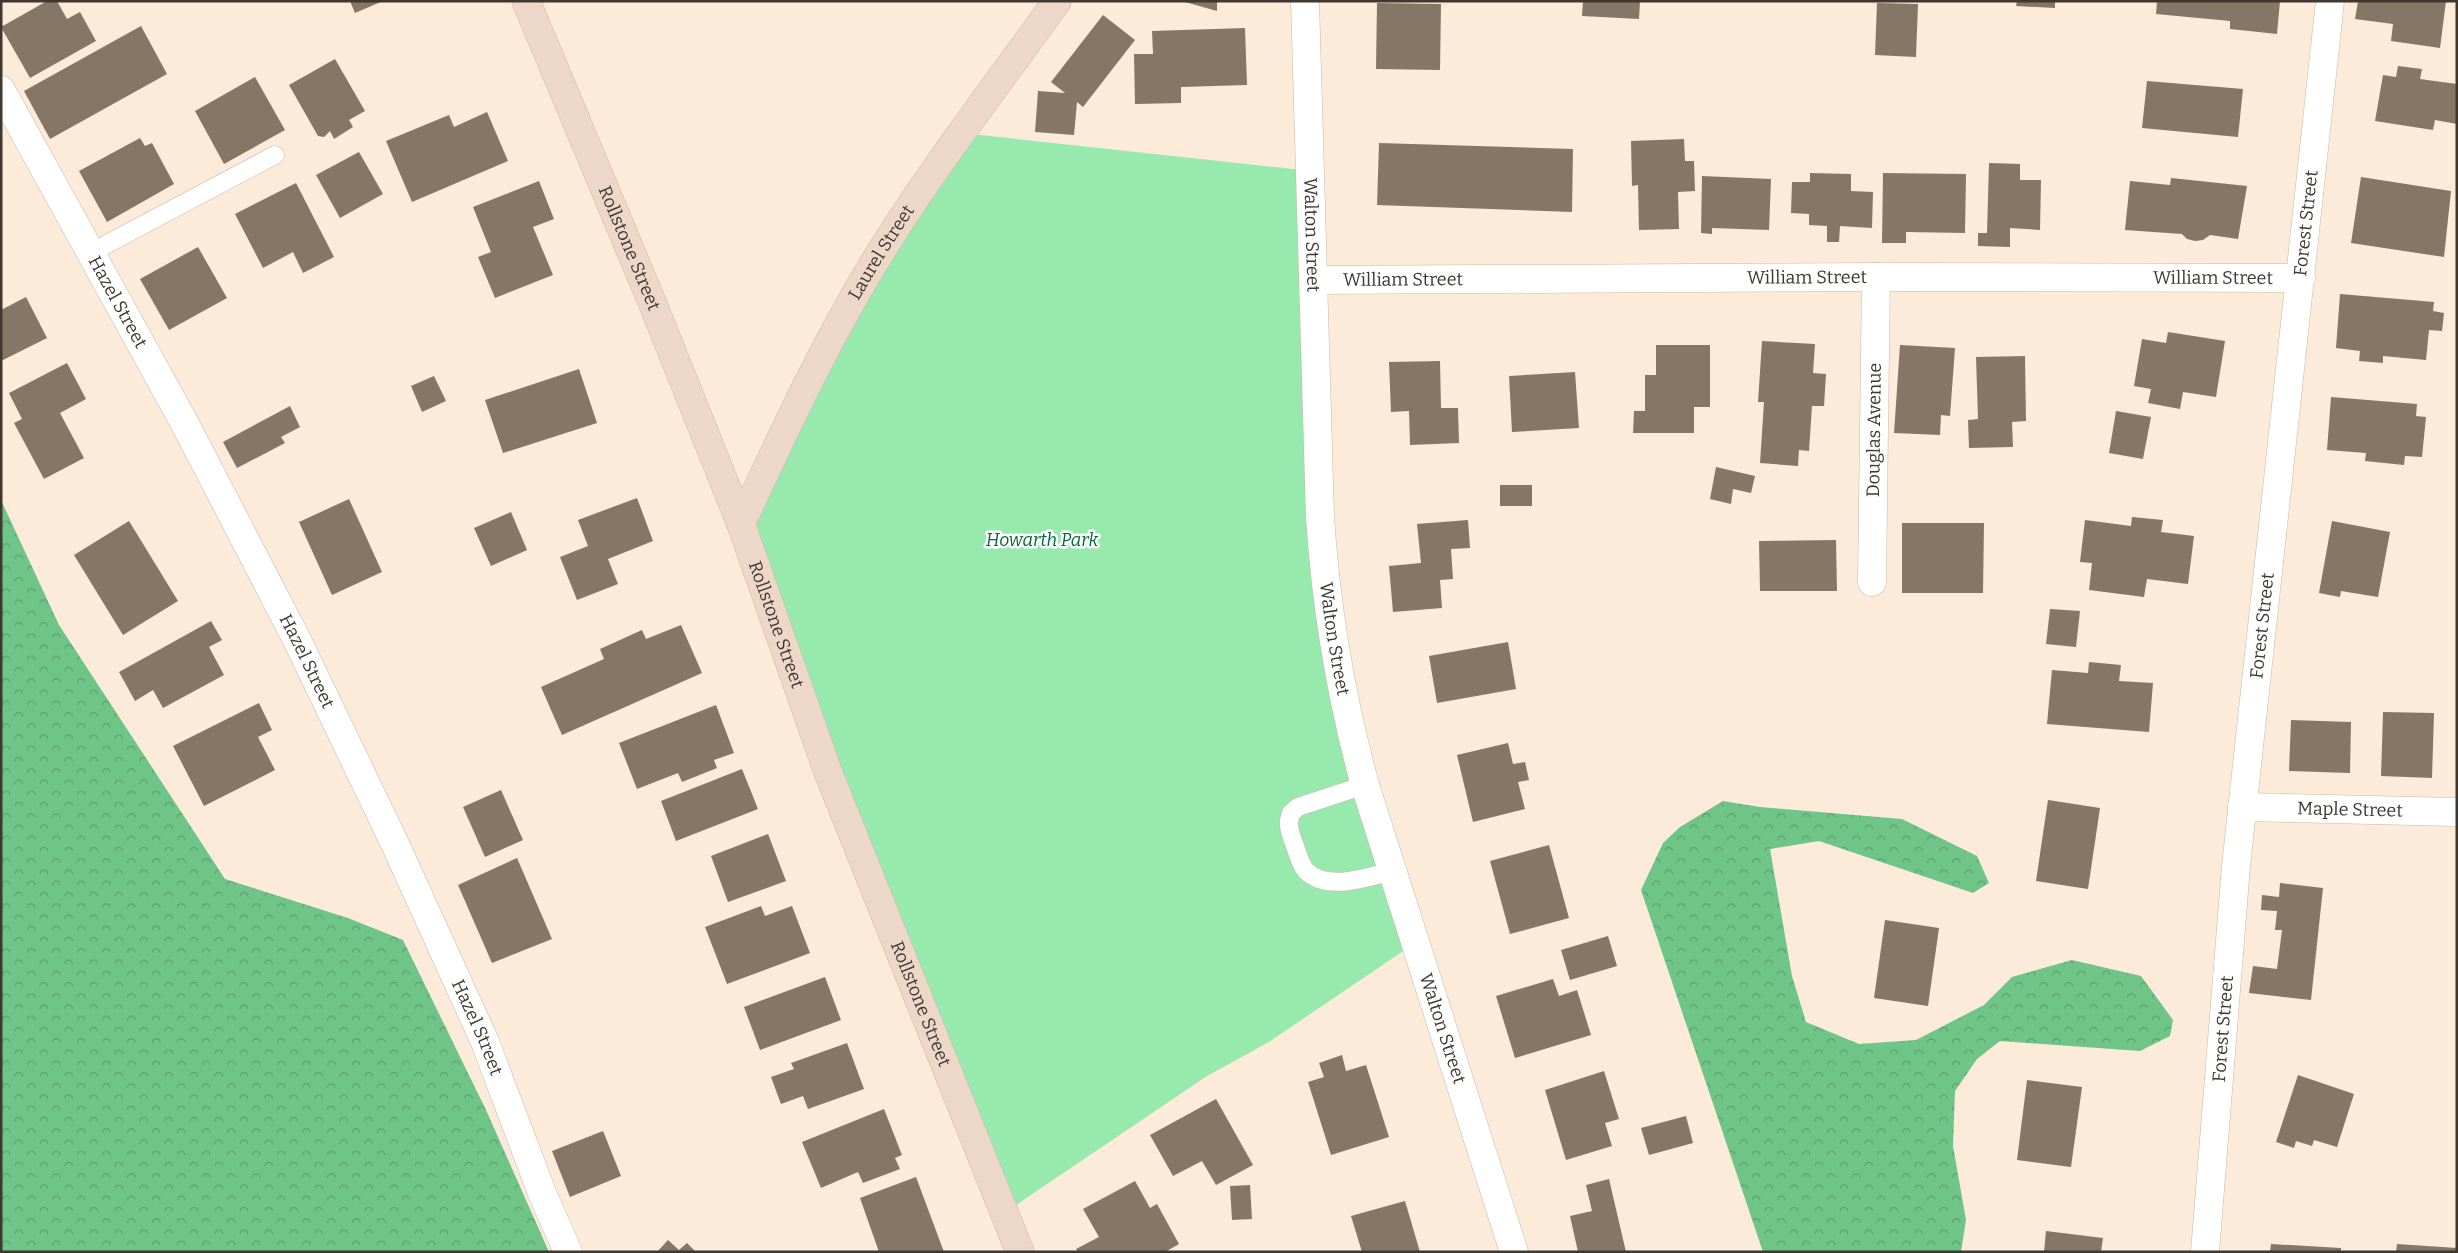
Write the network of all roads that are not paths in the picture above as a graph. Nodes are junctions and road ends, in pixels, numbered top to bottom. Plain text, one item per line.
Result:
1 (526, 1) edge
2 (1057, 1) edge
3 (1305, 1) edge
4 (2330, 1) edge
5 (1, 90) edge
6 (275, 154) dead end
7 (90, 253) junction
8 (1876, 277) junction
9 (2301, 278) junction
10 (1315, 280) junction
11 (741, 524) junction
12 (1872, 582) dead end
13 (1365, 785) junction
14 (2242, 807) junction
15 (2457, 812) edge
16 (1392, 871) junction
17 (568, 1252) edge
18 (1020, 1252) edge
19 (1514, 1252) edge
20 (2205, 1252) edge

1 - 11 main road, Rollstone Street
2 - 11 main road, Laurel Street
3 - 10 street, Walton Street
4 - 9 street, Forest Street
5 - 7 street, Hazel Street
6 - 7 lane
7 - 17 street, Hazel Street
8 - 9 street, William Street
8 - 10 street, William Street
8 - 12 street, Douglas Avenue
9 - 14 street, Forest Street
10 - 13 street, Walton Street
11 - 18 main road, Rollstone Street
13 - 16 street, Walton Street
13 - 16 lane
14 - 15 street, Maple Street
14 - 20 street, Forest Street
16 - 19 street, Walton Street

